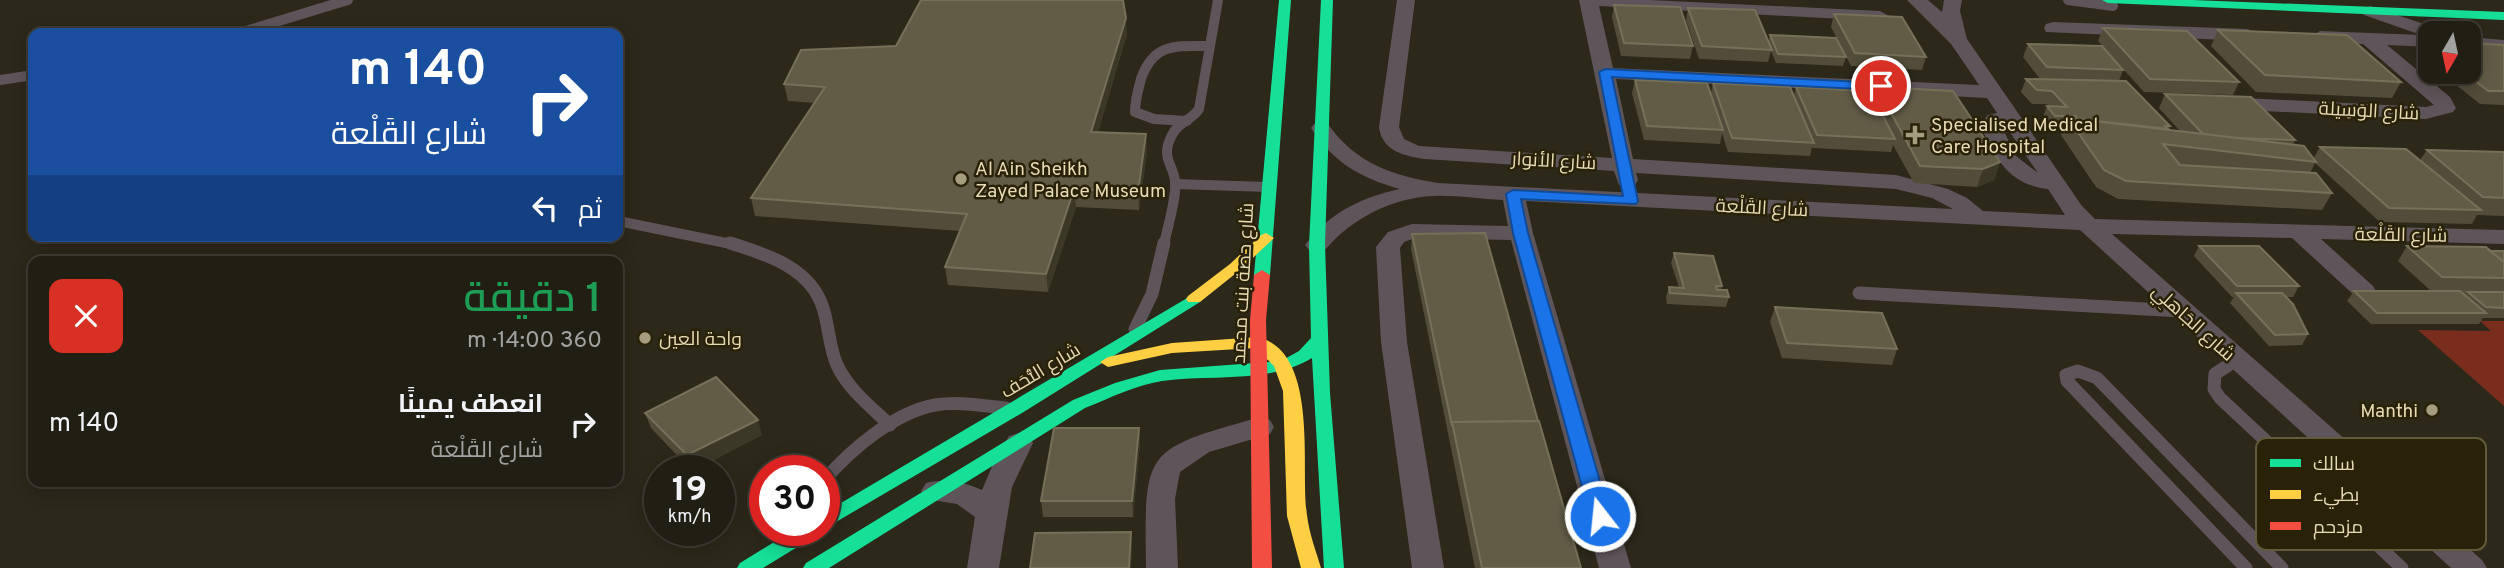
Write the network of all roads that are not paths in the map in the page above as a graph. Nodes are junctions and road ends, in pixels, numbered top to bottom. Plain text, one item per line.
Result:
1 (348, 0) edge
2 (1218, 0) edge
3 (1284, 0) edge
4 (1327, 0) edge
5 (1406, 0) edge
6 (1588, 0) edge
7 (1916, 0) edge
8 (1953, 0) edge
9 (2068, 0) edge
10 (2108, 0) edge
11 (2196, 4) junction
12 (2365, 10) junction
13 (2441, 13) junction
14 (1881, 16) edge
15 (2504, 16) edge
16 (2431, 21) edge
17 (2053, 27) dead end
18 (256, 28) edge
19 (2418, 30) edge
20 (2272, 35) edge
21 (2300, 36) edge
22 (2418, 36) edge
23 (1342, 38) dead end
24 (2368, 39) junction
25 (1958, 40) junction
26 (2482, 44) edge
27 (1210, 46) junction
28 (2504, 46) edge
29 (1324, 61) junction
30 (1605, 72) junction
31 (28, 76) edge
32 (0, 80) edge
33 (1992, 92) junction
34 (2212, 102) edge
35 (1188, 121) junction
36 (1321, 128) junction
37 (1623, 164) junction
38 (1175, 184) junction
39 (1268, 187) junction
40 (1438, 190) junction
41 (1513, 194) junction
42 (1631, 201) junction
43 (1977, 218) junction
44 (623, 222) edge
45 (2088, 225) junction
46 (2298, 231) junction
47 (1521, 233) junction
48 (1266, 237) junction
49 (2504, 237) edge
50 (1317, 245) junction
51 (2364, 291) edge
52 (1859, 293) dead end
53 (2183, 311) junction
54 (1132, 336) junction
55 (1319, 340) junction
56 (1258, 342) junction
57 (2236, 360) junction
58 (1284, 366) junction
59 (1259, 369) junction
60 (1081, 370) junction
61 (1021, 422) junction
62 (890, 425) junction
63 (1260, 427) junction
64 (2263, 438) edge
65 (2324, 438) edge
66 (840, 467) edge
67 (2185, 468) junction
68 (2154, 472) junction
69 (936, 491) junction
70 (840, 514) edge
71 (990, 515) junction
72 (2256, 541) edge
73 (782, 546) edge
74 (2265, 550) edge
75 (2383, 550) edge
76 (2451, 550) edge
77 (747, 568) edge
78 (813, 568) edge
79 (983, 568) edge
80 (1162, 568) edge
81 (1262, 568) edge
82 (1311, 568) edge
83 (1334, 568) edge
84 (1428, 568) edge
85 (1615, 568) edge
86 (2246, 568) edge
87 (2282, 568) edge
88 (2402, 568) edge
89 (2471, 568) edge

1 - 18 lane
2 - 27 lane
3 - 39 main road, شارع حصة بنت محمد
4 - 29 main road
5 - 37 street, شارع الأنوار
6 - 14 street
6 - 30 street
7 - 25 street, شارع الجَاهلِي
8 - 25 street, شارع الجَاهلِي
9 - 11 lane
10 - 11 main road
11 - 12 main road
12 - 13 main road
12 - 19 street
13 - 15 main road
13 - 16 street
17 - 20 street
21 - 24 street
22 - 24 street
23 - 29 main road
24 - 34 street, شارع الوَسِيلة
25 - 33 street, شارع الجَاهلِي
26 - 28 street
27 - 35 lane
27 - 35 lane
29 - 36 main road
30 - 33 street
30 - 37 street
31 - 32 lane
33 - 45 street, شارع الجَاهلِي
35 - 38 lane
36 - 40 street, شارع القَلْعة
36 - 50 main road
37 - 42 street
37 - 43 street, شارع الأنوار
38 - 39 lane
38 - 54 lane
39 - 48 main road, شارع حصة بنت محمد
40 - 41 street, شارع القَلْعة
40 - 50 street, شارع القَلْعة
41 - 42 street, شارع القَلْعة
41 - 47 street
42 - 43 street, شارع القَلْعة
43 - 45 street, شارع القَلْعة
44 - 62 lane
45 - 46 street, شارع القَلْعة
45 - 53 street, شارع الجَاهلِي
46 - 49 street, شارع القَلْعة
46 - 51 street, شارع القَلْعة
47 - 84 street
47 - 85 street
48 - 54 main road, شارع التُّحَف
48 - 56 main road, شارع حصة بنت محمد
50 - 55 main road
52 - 53 lane
53 - 57 street, شارع الجَاهلِي
54 - 60 main road, شارع التُّحَف
55 - 58 main road
55 - 83 main road
56 - 58 main road
56 - 59 main road, شارع حصة بنت محمد
56 - 60 main road
57 - 64 lane
57 - 65 street, شارع الجَاهلِي
58 - 59 main road, شارع التُّحَف
58 - 82 main road
59 - 61 main road, شارع التُّحَف
59 - 63 main road, شارع حصة بنت محمد
60 - 61 main road, شارع التُّحَف
61 - 62 lane
61 - 69 main road, شارع التُّحَف
61 - 70 main road, شارع التُّحَف
61 - 71 street
62 - 66 lane
63 - 80 street
63 - 81 main road, شارع حصة بنت محمد
67 - 68 lane
67 - 68 lane
67 - 72 lane
68 - 86 lane
69 - 71 street
69 - 78 main road, شارع التُّحَف
71 - 79 street
73 - 77 main road
74 - 87 lane
75 - 88 lane
76 - 89 street, شارع الجَاهلِي

